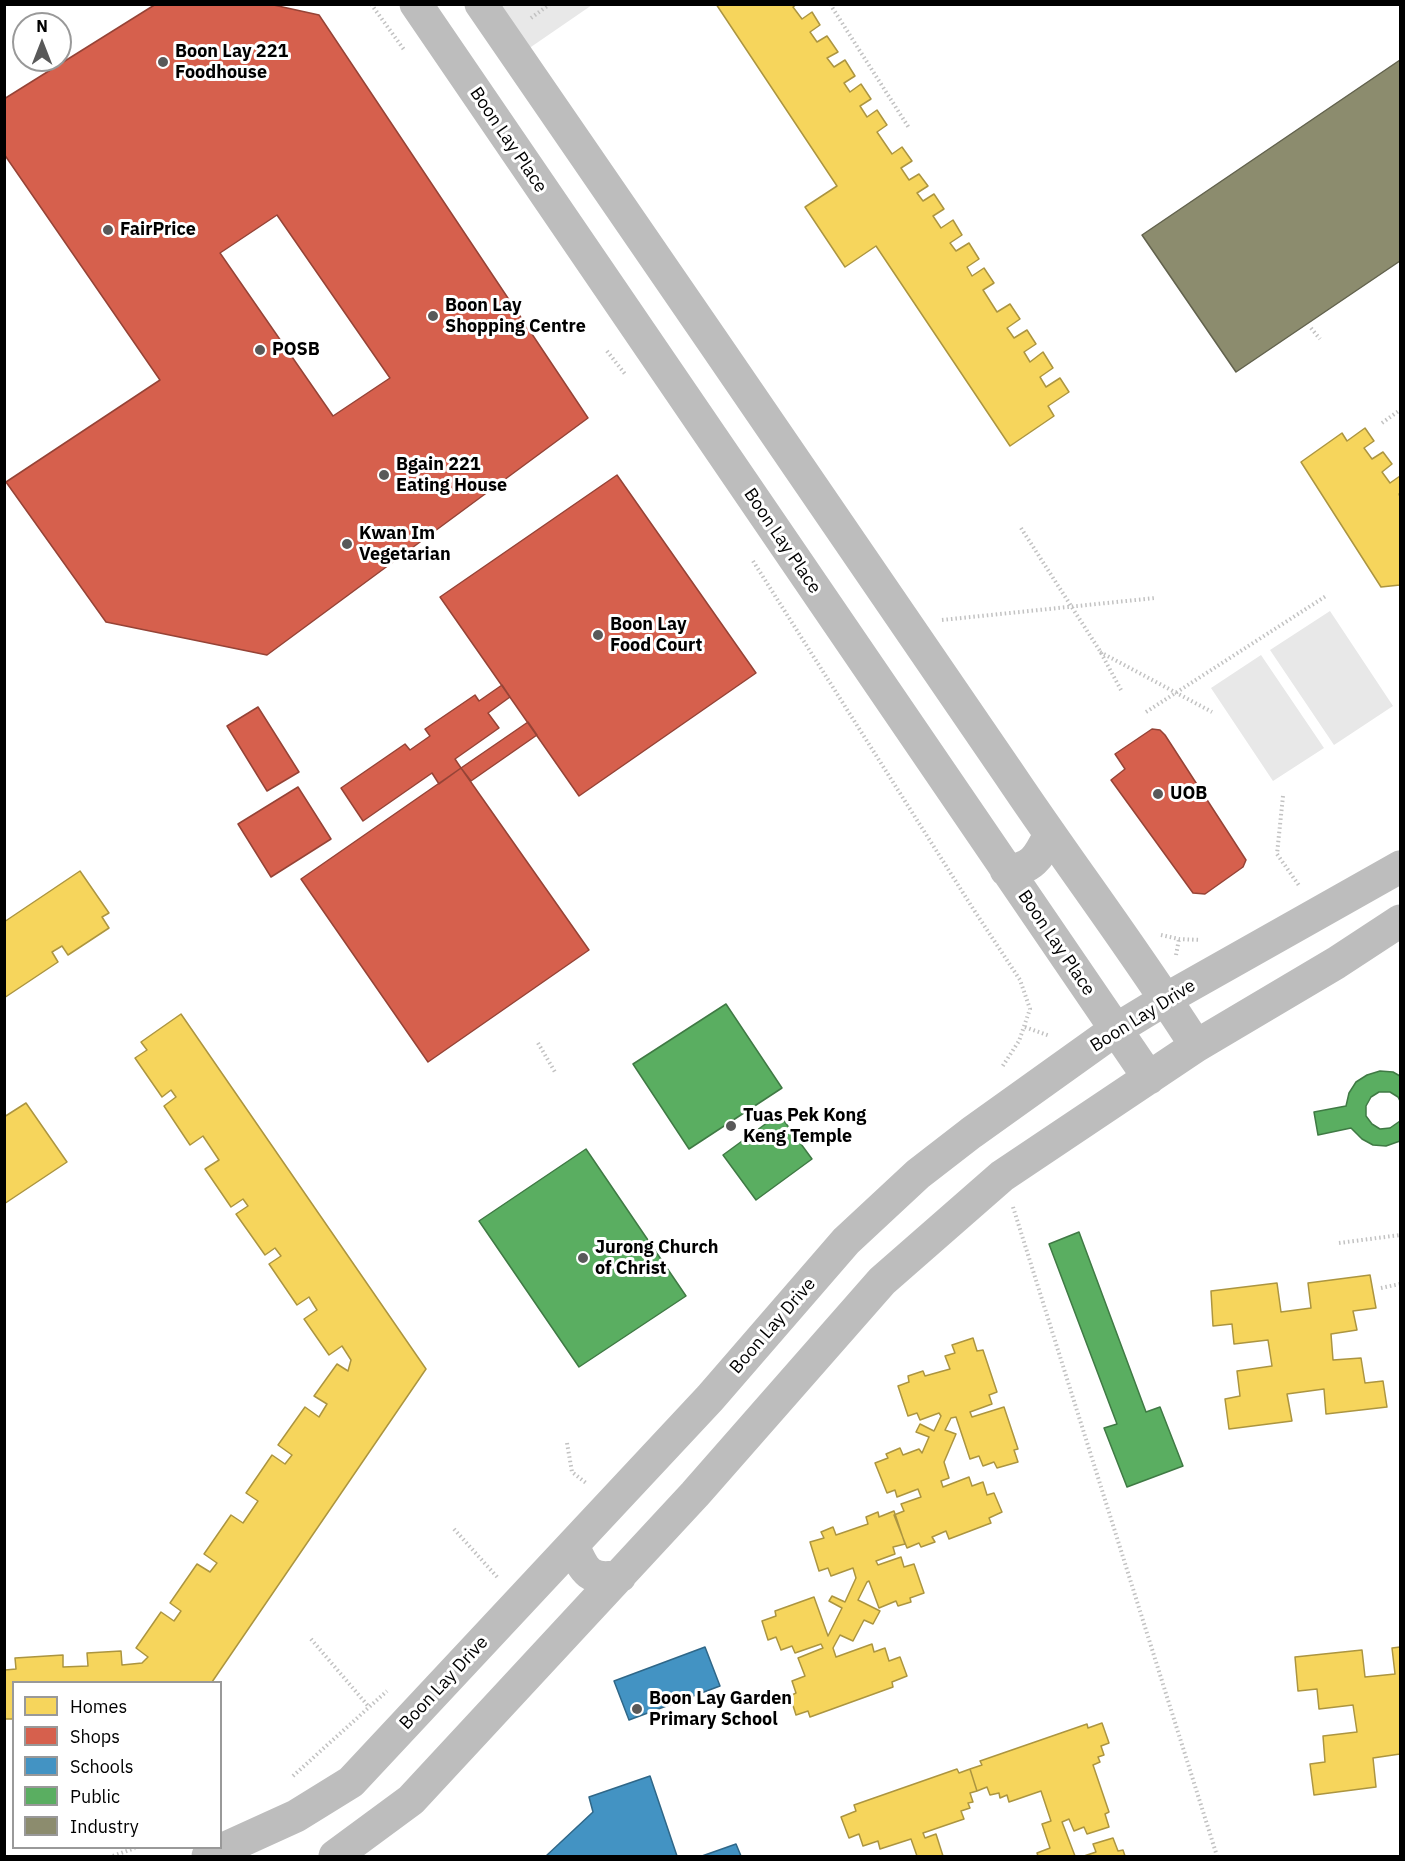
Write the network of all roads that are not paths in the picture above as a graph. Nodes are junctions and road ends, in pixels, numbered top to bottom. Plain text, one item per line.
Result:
1 (416, 4) edge
2 (481, 4) edge
3 (558, 118) junction
4 (511, 145) junction
5 (1050, 834) junction
6 (1401, 867) edge
7 (1006, 870) junction
8 (1401, 921) edge
9 (1166, 999) junction
10 (1115, 1030) junction
11 (1196, 1046) junction
12 (1149, 1078) junction
13 (710, 1398) junction
14 (755, 1426) junction
15 (573, 1545) junction
16 (620, 1576) junction
17 (208, 1857) edge
18 (335, 1857) edge

1 - 4 street, Boon Lay Place
2 - 3 street
3 - 4 street
3 - 5 street
4 - 7 street, Boon Lay Place
5 - 7 street
5 - 9 street
6 - 9 street, Boon Lay Drive
7 - 10 street, Boon Lay Place
8 - 11 street
9 - 10 street, Boon Lay Drive
9 - 11 street
10 - 12 street, Boon Lay Place
10 - 13 street, Boon Lay Drive
11 - 12 street
12 - 14 street
13 - 14 street
13 - 15 street, Boon Lay Drive
14 - 16 street
15 - 16 street
15 - 17 street, Boon Lay Drive
16 - 18 street

